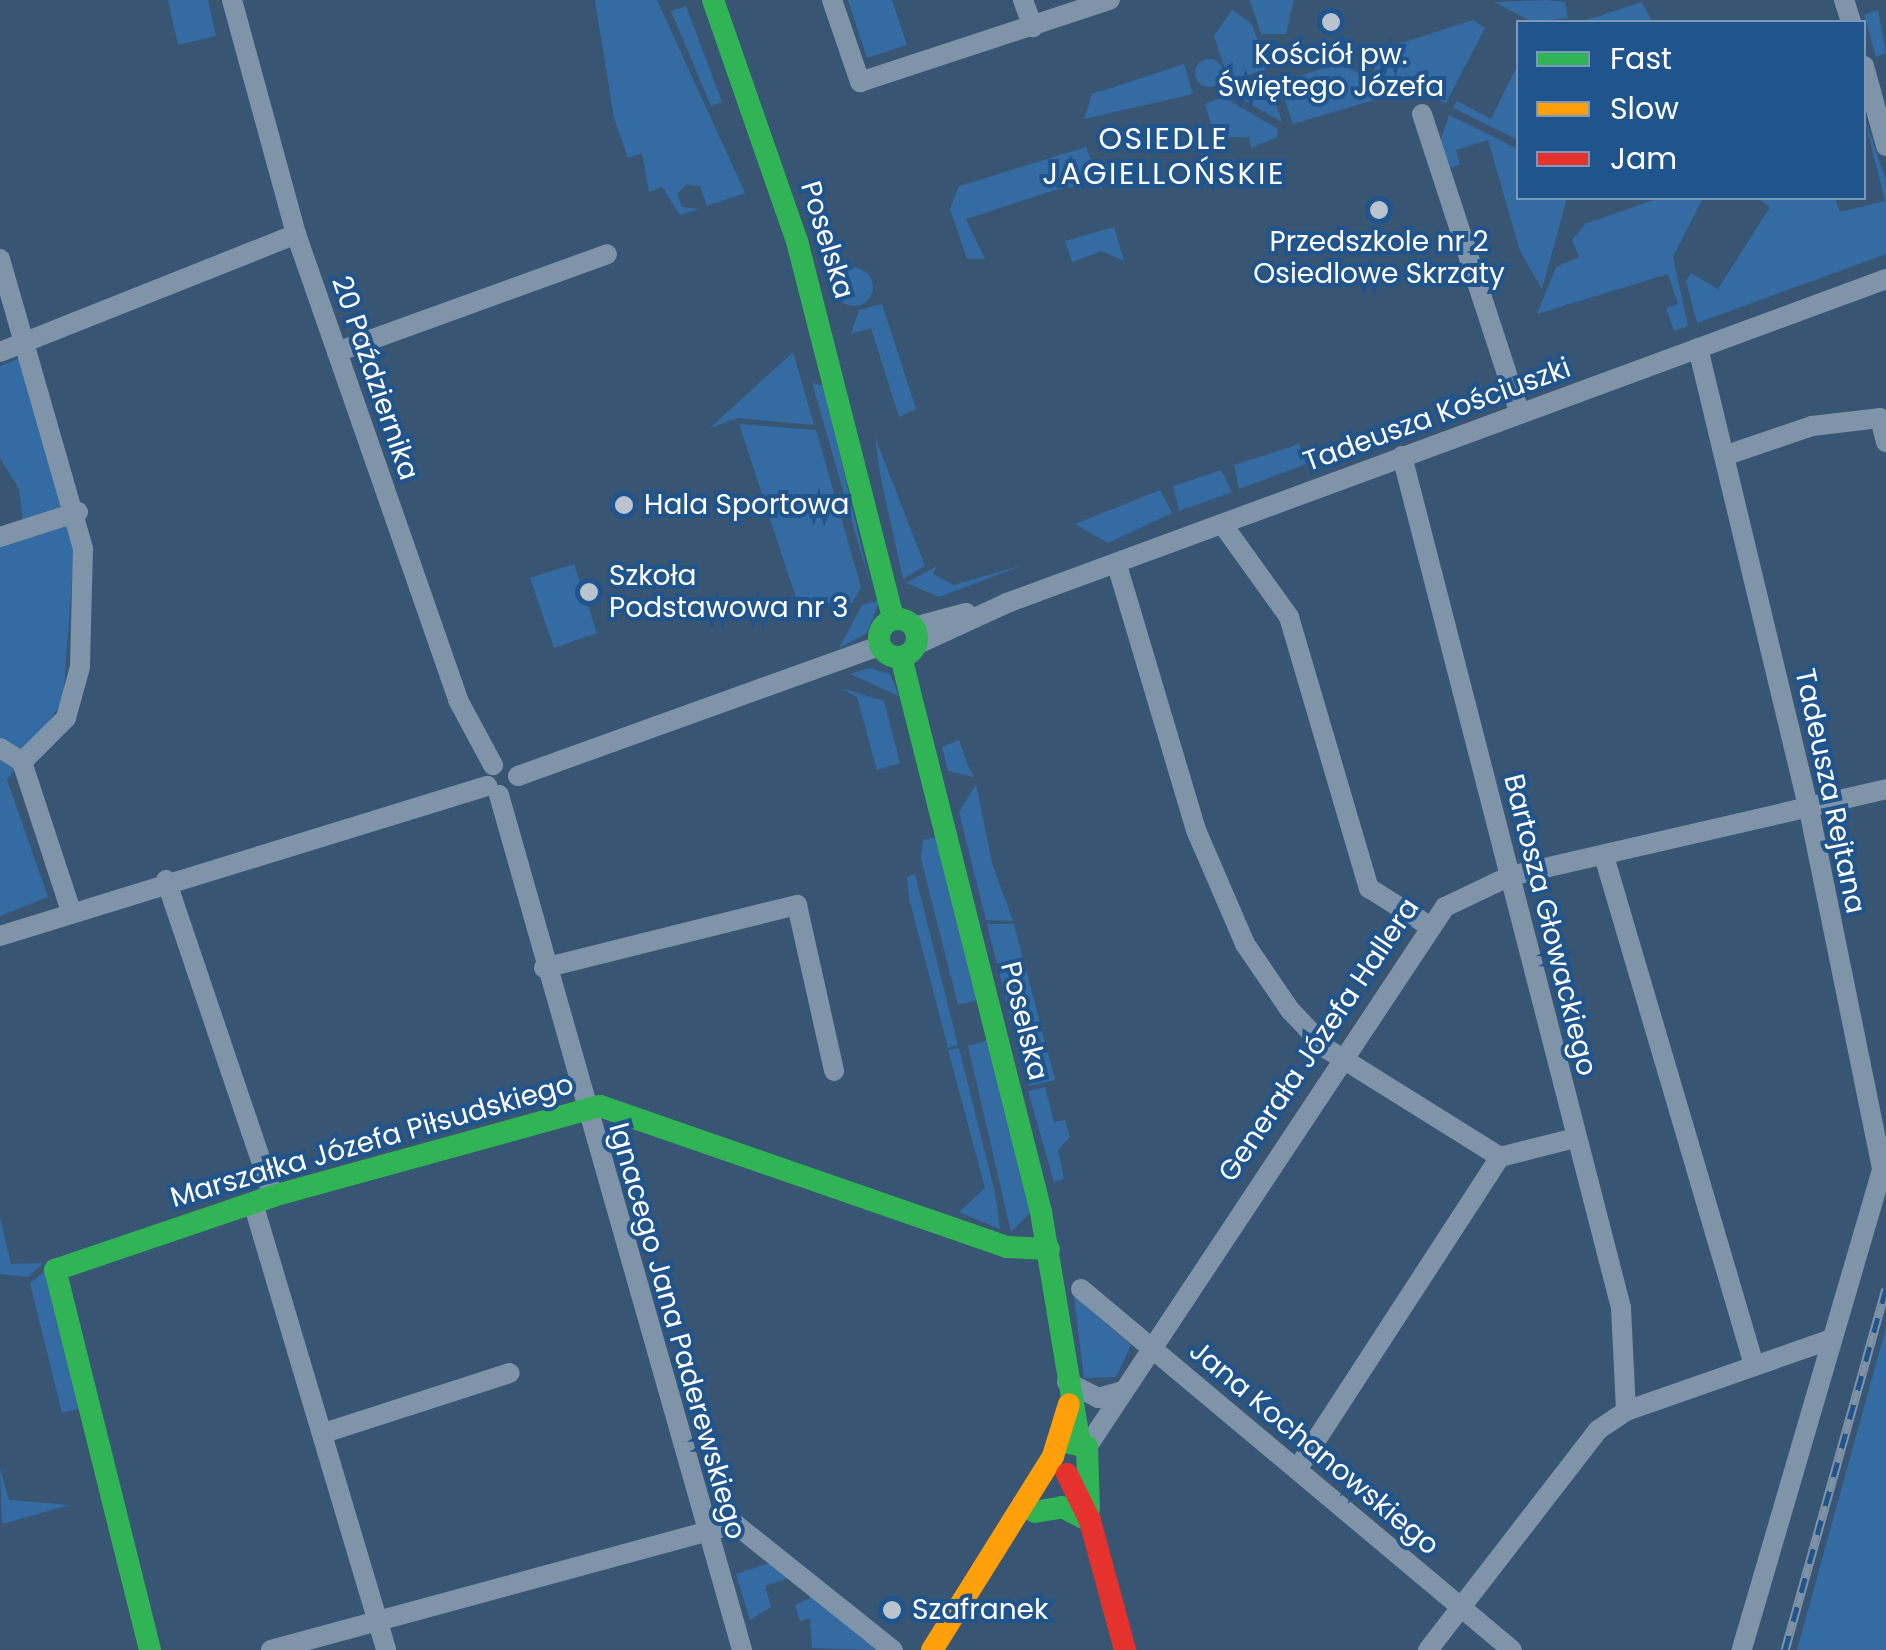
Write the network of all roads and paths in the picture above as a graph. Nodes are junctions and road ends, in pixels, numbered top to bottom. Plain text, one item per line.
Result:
1 (232, 0) edge
2 (712, 0) edge
3 (832, 0) edge
4 (1024, 0) edge
5 (1110, 0) edge
6 (1033, 27) junction
7 (1866, 73) edge
8 (1422, 114) dead end
9 (1886, 146) edge
10 (296, 234) junction
11 (607, 254) dead end
12 (0, 259) edge
13 (1886, 279) edge
14 (29, 338) junction
15 (1698, 348) junction
16 (0, 352) edge
17 (336, 352) junction
18 (1520, 414) junction
19 (1886, 442) edge
20 (1402, 456) junction
21 (1724, 456) junction
22 (78, 512) junction
23 (1224, 525) junction
24 (0, 537) edge
25 (1117, 566) junction
26 (901, 639) junction
27 (0, 748) edge
28 (22, 762) junction
29 (493, 782) junction
30 (1886, 789) edge
31 (1808, 805) junction
32 (1604, 856) junction
33 (1510, 876) junction
34 (166, 880) junction
35 (70, 908) junction
36 (1426, 924) junction
37 (0, 936) edge
38 (544, 968) junction
39 (1338, 1056) junction
40 (834, 1071) dead end
41 (583, 1109) junction
42 (1574, 1138) junction
43 (1500, 1157) junction
44 (263, 1200) junction
45 (1048, 1249) junction
46 (1080, 1290) dead end
47 (1832, 1339) junction
48 (1154, 1351) junction
49 (1754, 1366) junction
50 (510, 1372) dead end
51 (1125, 1390) junction
52 (1068, 1393) junction
53 (1626, 1411) junction
54 (324, 1433) junction
55 (1071, 1457) junction
56 (1298, 1468) junction
57 (1035, 1512) junction
58 (1090, 1521) junction
59 (706, 1533) junction
60 (1460, 1606) junction
61 (378, 1622) junction
62 (150, 1650) edge
63 (271, 1650) edge
64 (386, 1650) edge
65 (742, 1650) edge
66 (893, 1650) edge
67 (932, 1650) edge
68 (948, 1650) edge
69 (1124, 1650) edge
70 (1428, 1650) edge
71 (1512, 1650) edge
72 (1742, 1650) edge

1 - 10 street, 20 Października
2 - 26 street, Poselska
3 - 6 street
4 - 6 street
5 - 6 street
7 - 9 street
8 - 18 street
10 - 14 street
10 - 17 street, 20 Października
11 - 17 street
12 - 14 street
13 - 15 street, Tadeusza Kościuszki
14 - 16 street
14 - 22 street
15 - 18 street, Tadeusza Kościuszki
15 - 21 street, Tadeusza Rejtana
17 - 29 street, 20 Października
18 - 20 street, Tadeusza Kościuszki
19 - 21 street
20 - 23 street, Tadeusza Kościuszki
20 - 33 street, Bartosza Głowackiego
21 - 31 street, Tadeusza Rejtana
22 - 24 street
22 - 28 street
23 - 25 street, Tadeusza Kościuszki
23 - 36 street
25 - 26 street, Tadeusza Kościuszki
25 - 39 street
26 - 29 street, Tadeusza Kościuszki
26 - 45 street, Poselska
27 - 28 street
28 - 35 street
29 - 34 street
29 - 38 street, Ignacego Jana Paderewskiego
30 - 31 street, Generała Józefa Hallera
31 - 32 street, Generała Józefa Hallera
31 - 47 street, Tadeusza Rejtana
32 - 33 street, Generała Józefa Hallera
32 - 49 street
33 - 36 street, Generała Józefa Hallera
33 - 42 street, Bartosza Głowackiego
34 - 35 street
34 - 44 street
35 - 37 street
36 - 39 street, Generała Józefa Hallera
38 - 40 street
38 - 41 street, Ignacego Jana Paderewskiego
39 - 43 street
39 - 48 street, Generała Józefa Hallera
41 - 44 street, Marszałka Józefa Piłsudskiego
41 - 45 street, Marszałka Józefa Piłsudskiego
41 - 59 street, Ignacego Jana Paderewskiego
42 - 43 street
42 - 53 street, Bartosza Głowackiego
43 - 56 street
44 - 54 street
44 - 62 street, Marszałka Józefa Piłsudskiego
45 - 52 street, Poselska
46 - 48 street, Jana Kochanowskiego
47 - 49 street
47 - 72 street, Tadeusza Rejtana
48 - 51 street, Generała Józefa Hallera
48 - 56 street, Jana Kochanowskiego
49 - 53 street
50 - 54 street
51 - 52 street
51 - 55 street, Generała Józefa Hallera
52 - 55 street, Poselska
53 - 60 street
54 - 61 street
55 - 57 street, Generała Józefa Hallera
55 - 58 street
55 - 67 street, Generała Józefa Hallera
56 - 60 street, Jana Kochanowskiego
57 - 58 street
57 - 68 street, Generała Józefa Hallera
58 - 69 street
59 - 61 street
59 - 65 street, Ignacego Jana Paderewskiego
59 - 66 street
60 - 70 street
60 - 71 street, Jana Kochanowskiego
61 - 63 street
61 - 64 street

